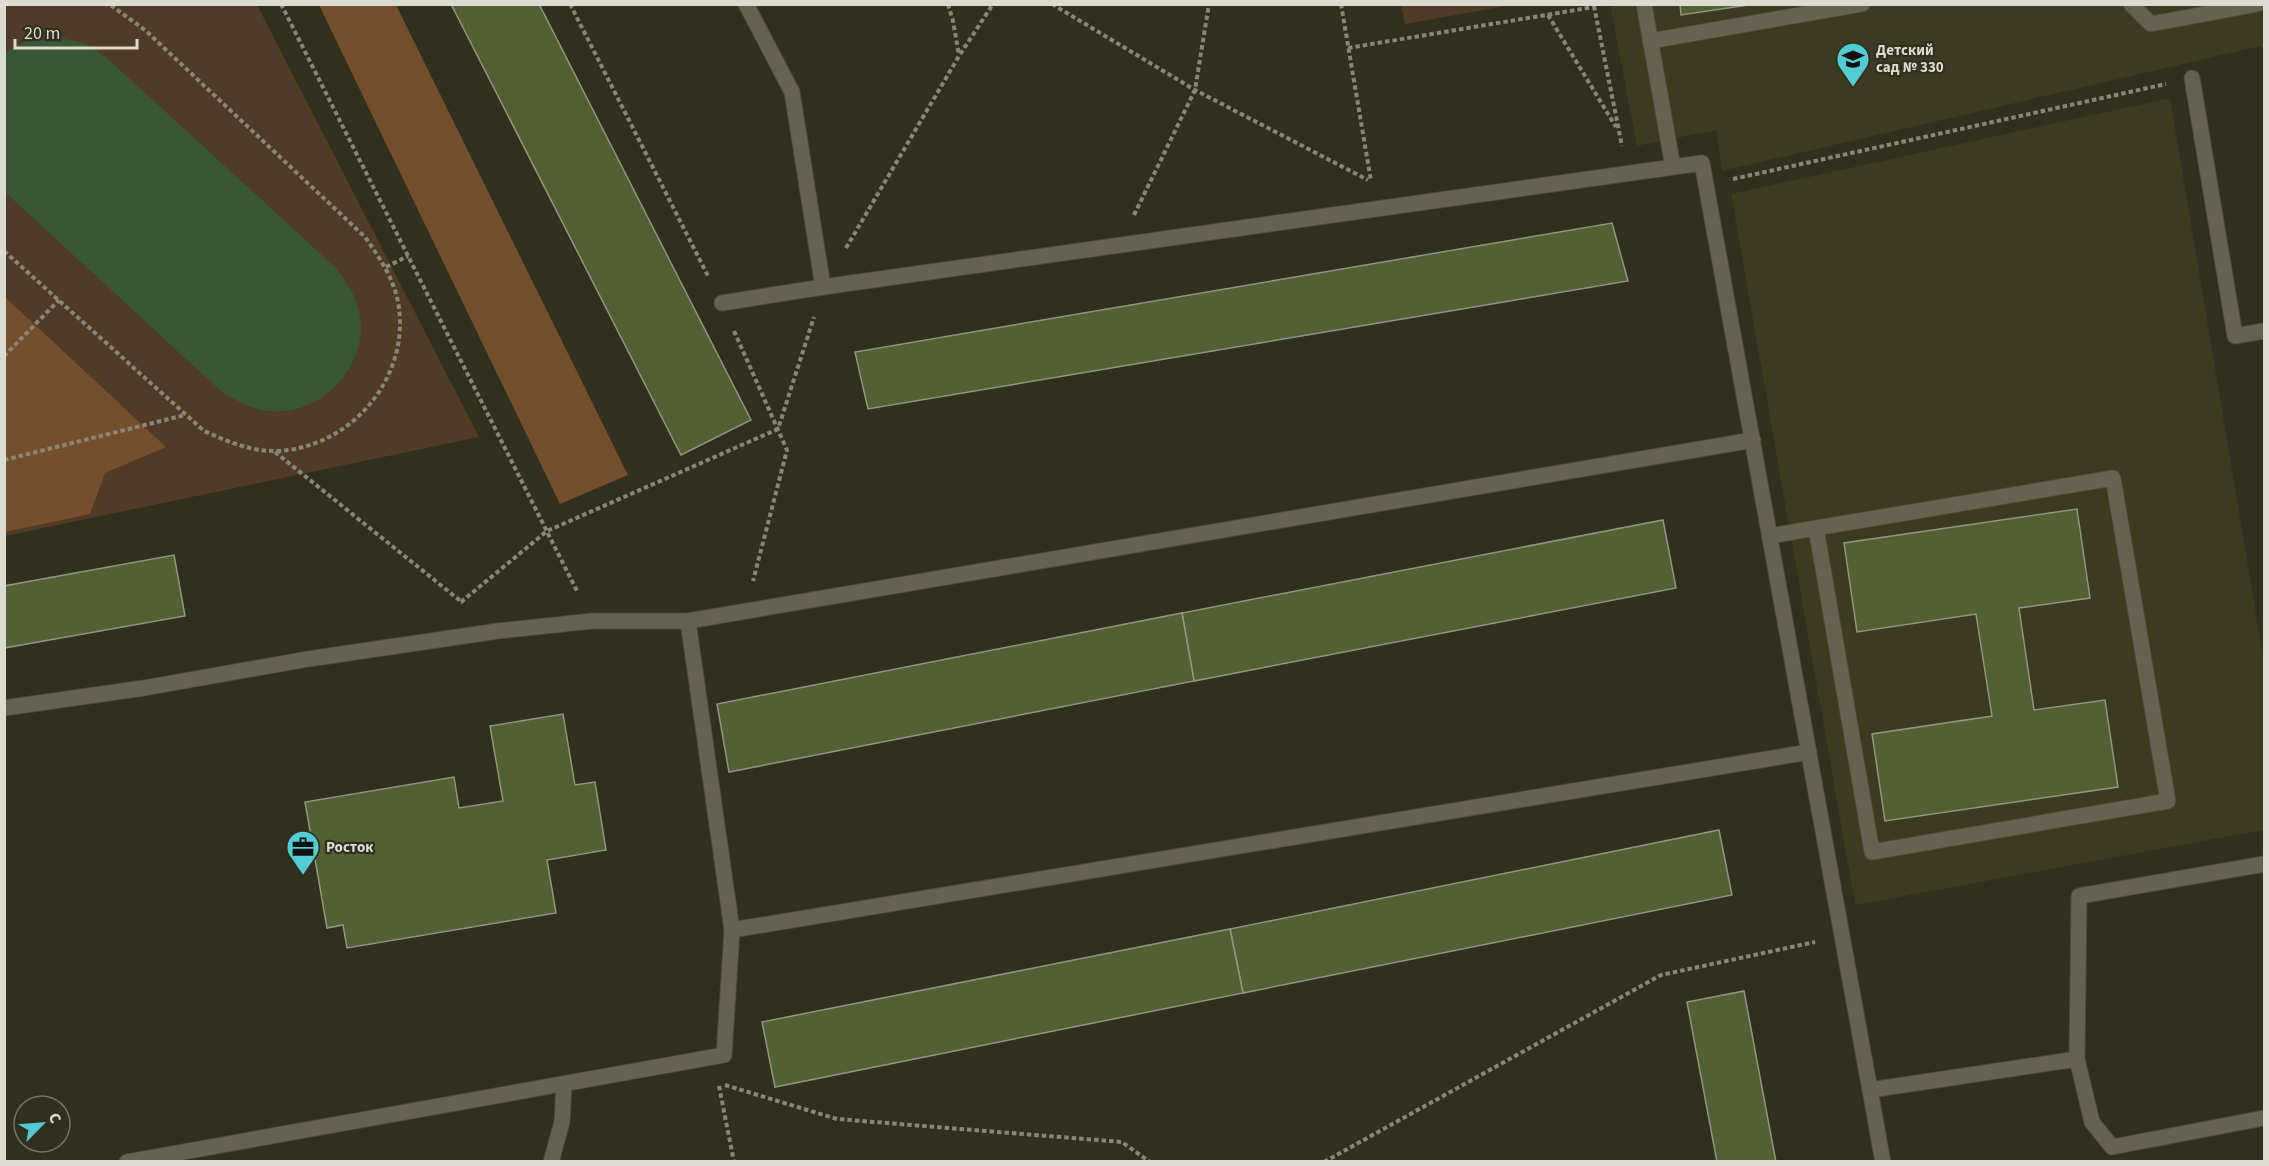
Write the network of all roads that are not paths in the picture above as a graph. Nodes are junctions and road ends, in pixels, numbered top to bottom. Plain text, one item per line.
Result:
1 (746, 4) edge
2 (1644, 4) edge
3 (1862, 4) edge
4 (2131, 4) edge
5 (2258, 4) edge
6 (1650, 41) junction
7 (2192, 78) road end
8 (1672, 167) junction
9 (823, 287) junction
10 (722, 303) dead end
11 (2265, 331) edge
12 (1753, 440) junction
13 (1816, 528) junction
14 (1770, 536) junction
15 (688, 621) junction
16 (4, 708) edge
17 (1809, 752) junction
18 (2265, 864) edge
19 (732, 930) junction
20 (2078, 1059) junction
21 (564, 1084) junction
22 (1870, 1090) junction
23 (2265, 1118) edge
24 (127, 1161) edge
25 (551, 1161) edge
26 (1883, 1161) edge

1 - 9 lane
2 - 6 lane
3 - 6 lane
4 - 5 lane
6 - 8 lane
7 - 11 lane
8 - 9 lane
8 - 12 lane
9 - 10 lane
12 - 14 lane
12 - 15 lane
13 - 13 lane
13 - 14 lane
14 - 17 lane
15 - 16 lane
15 - 19 lane
17 - 19 lane
17 - 22 lane
18 - 20 lane
19 - 21 lane
20 - 22 lane
20 - 23 lane
21 - 24 lane
21 - 25 lane
22 - 26 lane

